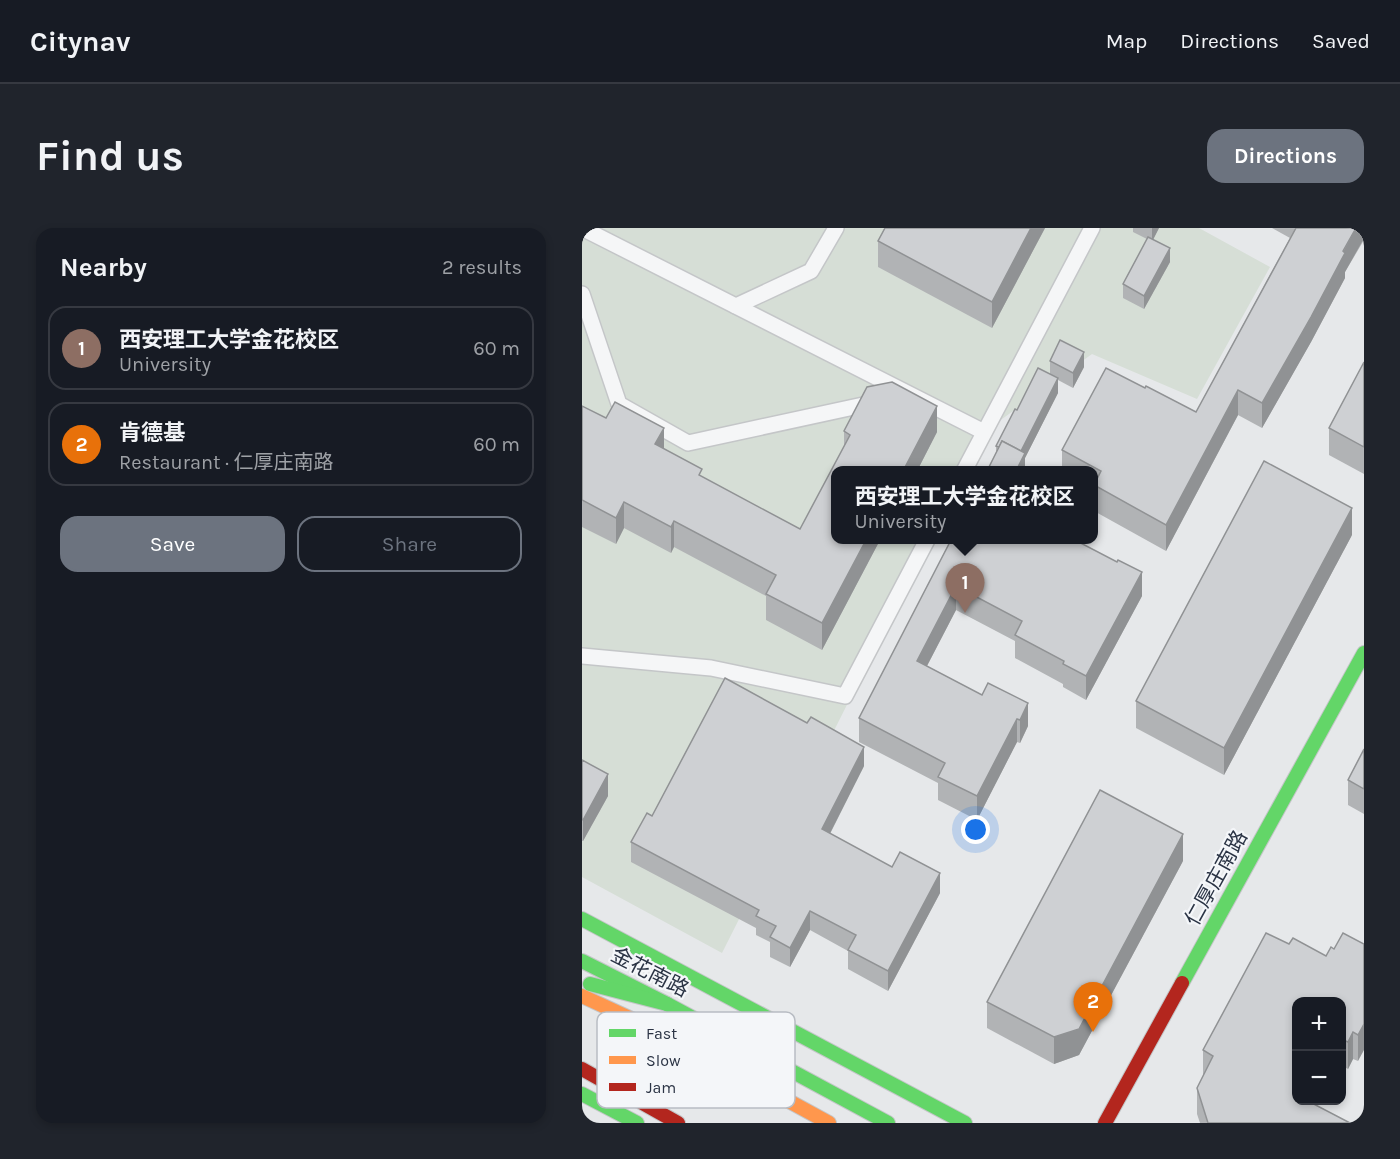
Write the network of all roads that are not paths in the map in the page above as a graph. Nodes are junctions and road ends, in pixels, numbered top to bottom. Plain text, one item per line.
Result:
1 (582, 228) edge
2 (836, 228) edge
3 (1092, 228) edge
4 (582, 294) edge
5 (736, 306) junction
6 (909, 394) junction
7 (984, 432) junction
8 (967, 466) edge
9 (925, 544) edge
10 (1364, 653) edge
11 (582, 656) edge
12 (582, 919) edge
13 (582, 961) edge
14 (582, 982) edge
15 (582, 996) edge
16 (667, 1004) junction
17 (617, 1012) edge
18 (682, 1012) edge
19 (757, 1012) edge
20 (795, 1032) edge
21 (582, 1069) edge
22 (795, 1073) edge
23 (597, 1079) edge
24 (582, 1088) edge
25 (582, 1094) edge
26 (597, 1100) edge
27 (597, 1102) edge
28 (795, 1104) edge
29 (609, 1108) edge
30 (650, 1108) edge
31 (637, 1123) edge
32 (678, 1123) edge
33 (829, 1123) edge
34 (888, 1123) edge
35 (965, 1123) edge
36 (1105, 1123) edge

1 - 5 lane
2 - 5 lane
3 - 7 lane
4 - 6 lane
5 - 6 lane
6 - 7 lane
7 - 8 lane
9 - 11 lane
10 - 36 main road, 仁厚庄南路
12 - 19 main road
13 - 16 main road, 金花南路
14 - 16 main road
15 - 17 main road
16 - 18 main road, 金花南路
20 - 35 main road
21 - 23 main road
22 - 34 main road, 金花南路
24 - 26 main road
25 - 27 main road
28 - 33 main road
29 - 31 main road
30 - 32 main road

